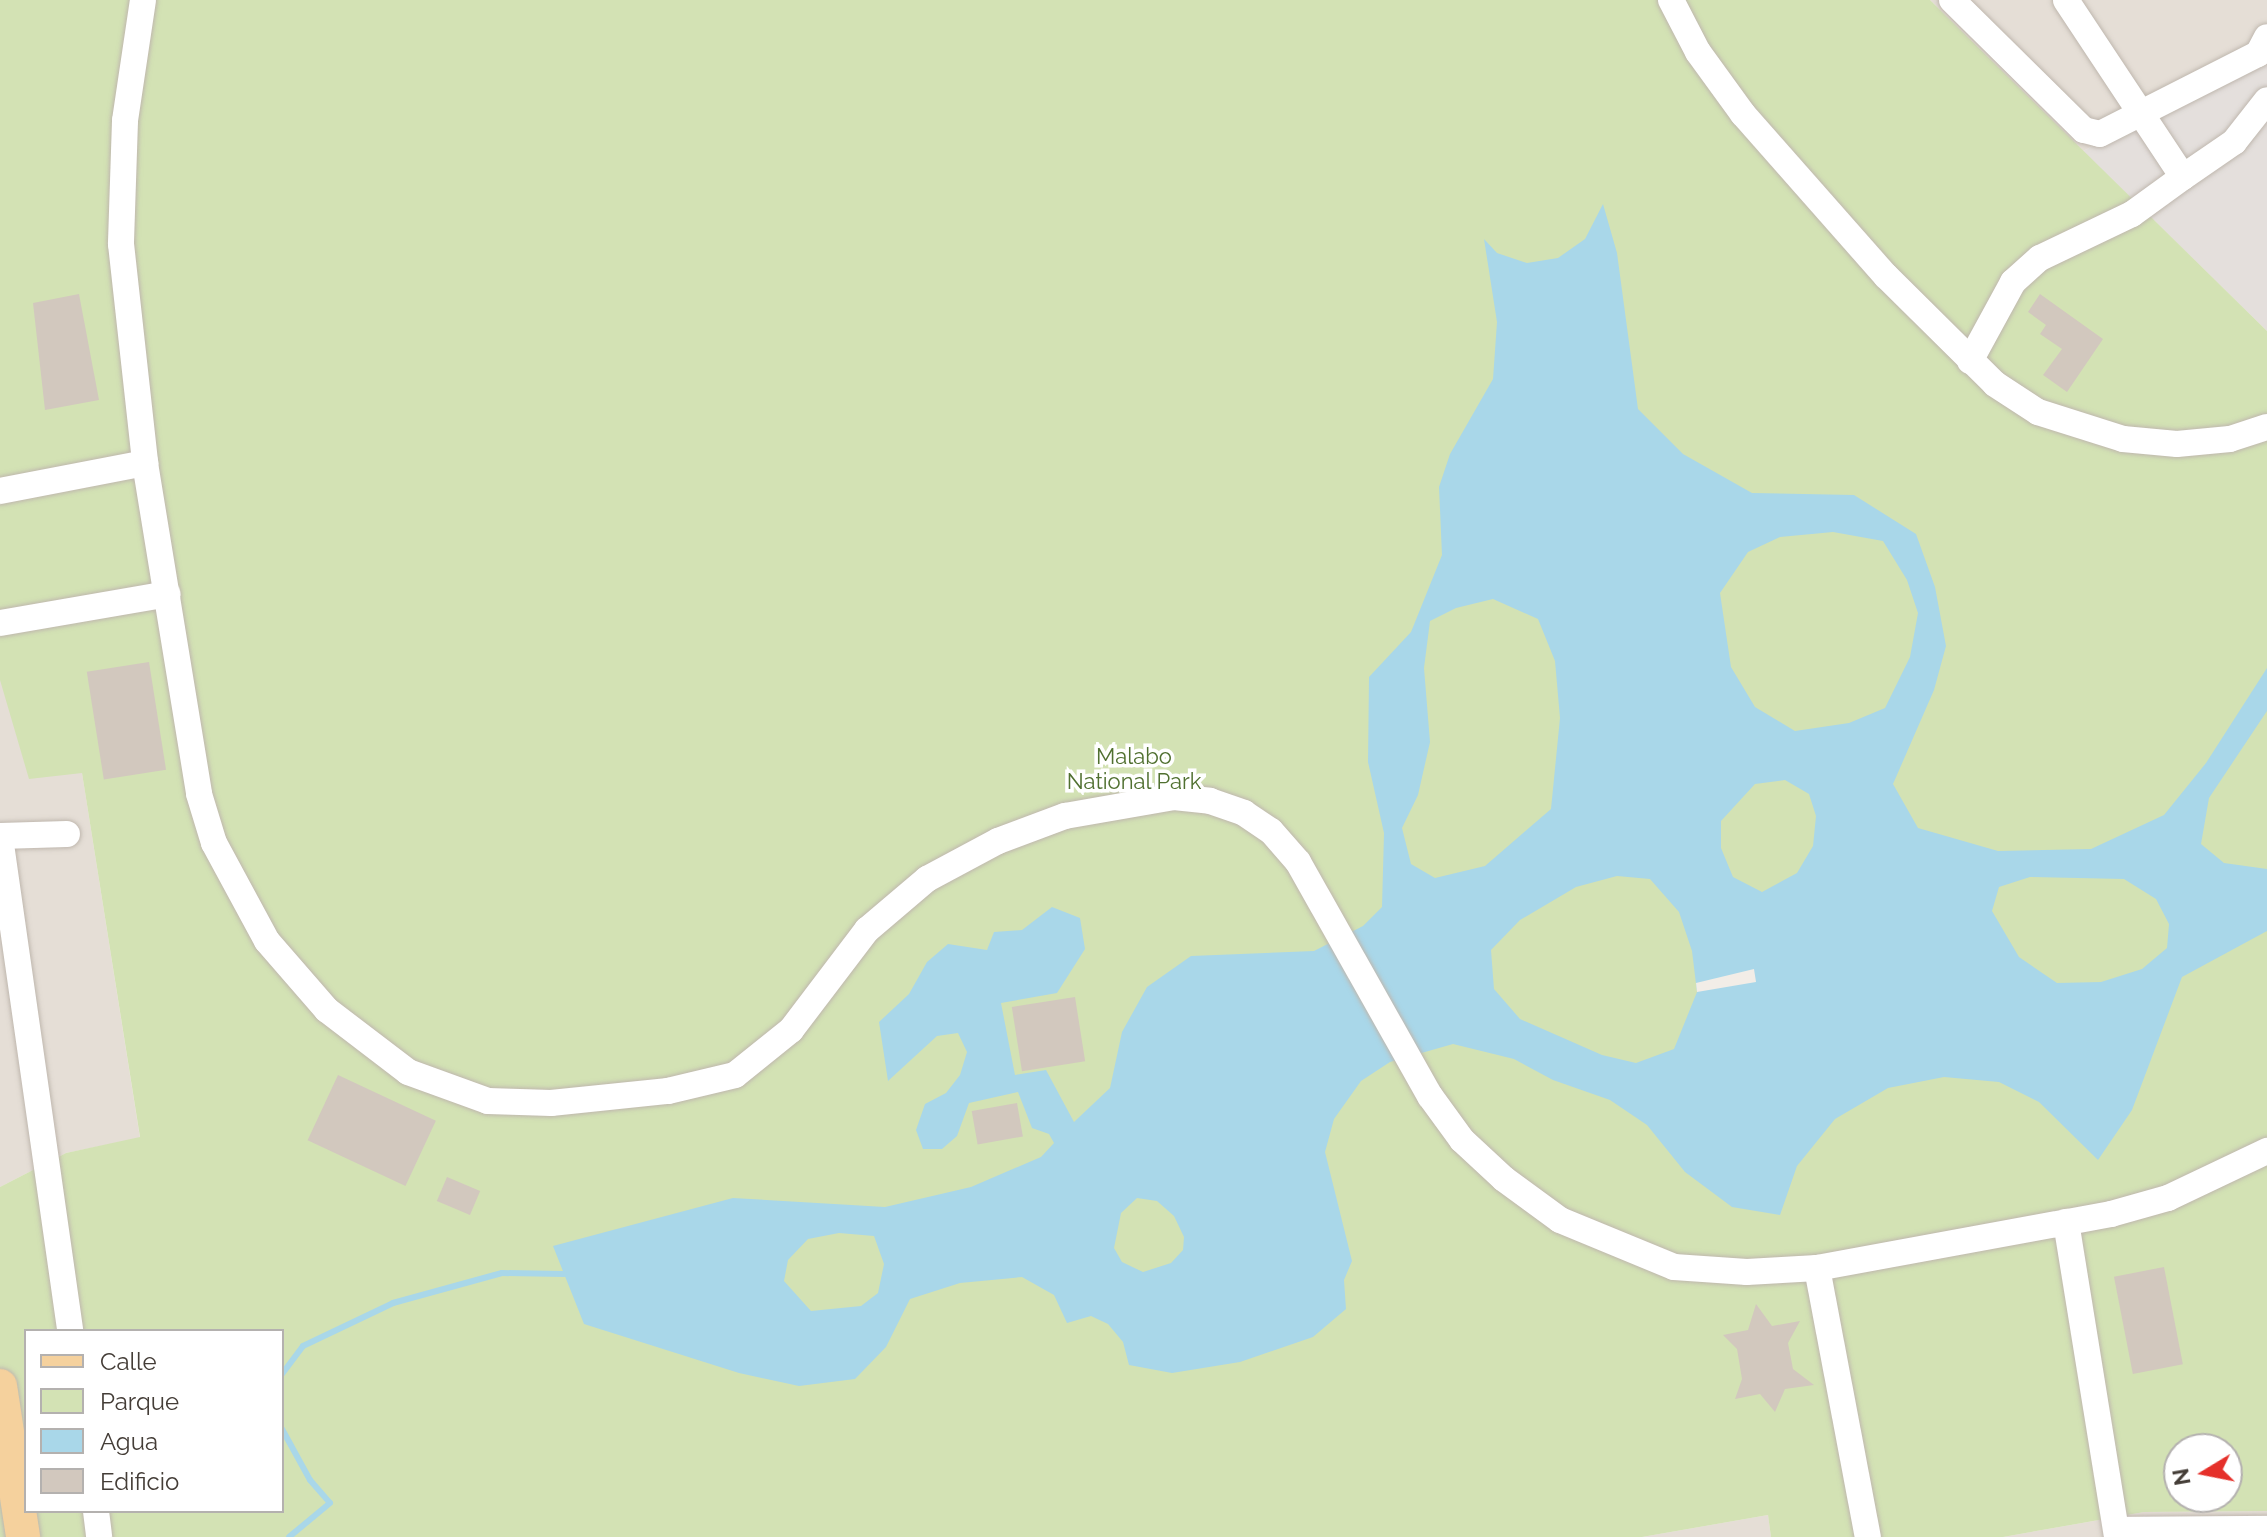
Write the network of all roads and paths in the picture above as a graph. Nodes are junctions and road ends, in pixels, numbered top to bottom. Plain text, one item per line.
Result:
1 (143, 0) edge
2 (1671, 0) edge
3 (1952, 0) edge
4 (2066, 0) edge
5 (2267, 37) edge
6 (2267, 100) edge
7 (2145, 113) junction
8 (2183, 177) junction
9 (1970, 361) junction
10 (2267, 427) edge
11 (145, 463) junction
12 (0, 491) edge
13 (168, 594) junction
14 (0, 623) edge
15 (67, 834) dead end
16 (0, 837) edge
17 (2267, 1151) edge
18 (2066, 1222) junction
19 (1817, 1268) junction
20 (70, 1329) edge
21 (0, 1386) edge
22 (96, 1513) edge
23 (2267, 1529) edge
24 (2117, 1535) edge
25 (23, 1537) edge
26 (99, 1537) edge
27 (1868, 1537) edge

1 - 11 lane
2 - 9 lane
3 - 7 lane
4 - 7 lane
5 - 7 lane
6 - 8 lane
7 - 8 lane
8 - 9 lane
9 - 10 lane
11 - 12 lane
11 - 13 lane
13 - 14 lane
13 - 19 lane
15 - 16 lane
16 - 20 lane
17 - 18 lane
18 - 19 lane
18 - 24 lane
19 - 27 lane
21 - 25 main road
22 - 26 lane
23 - 24 lane

